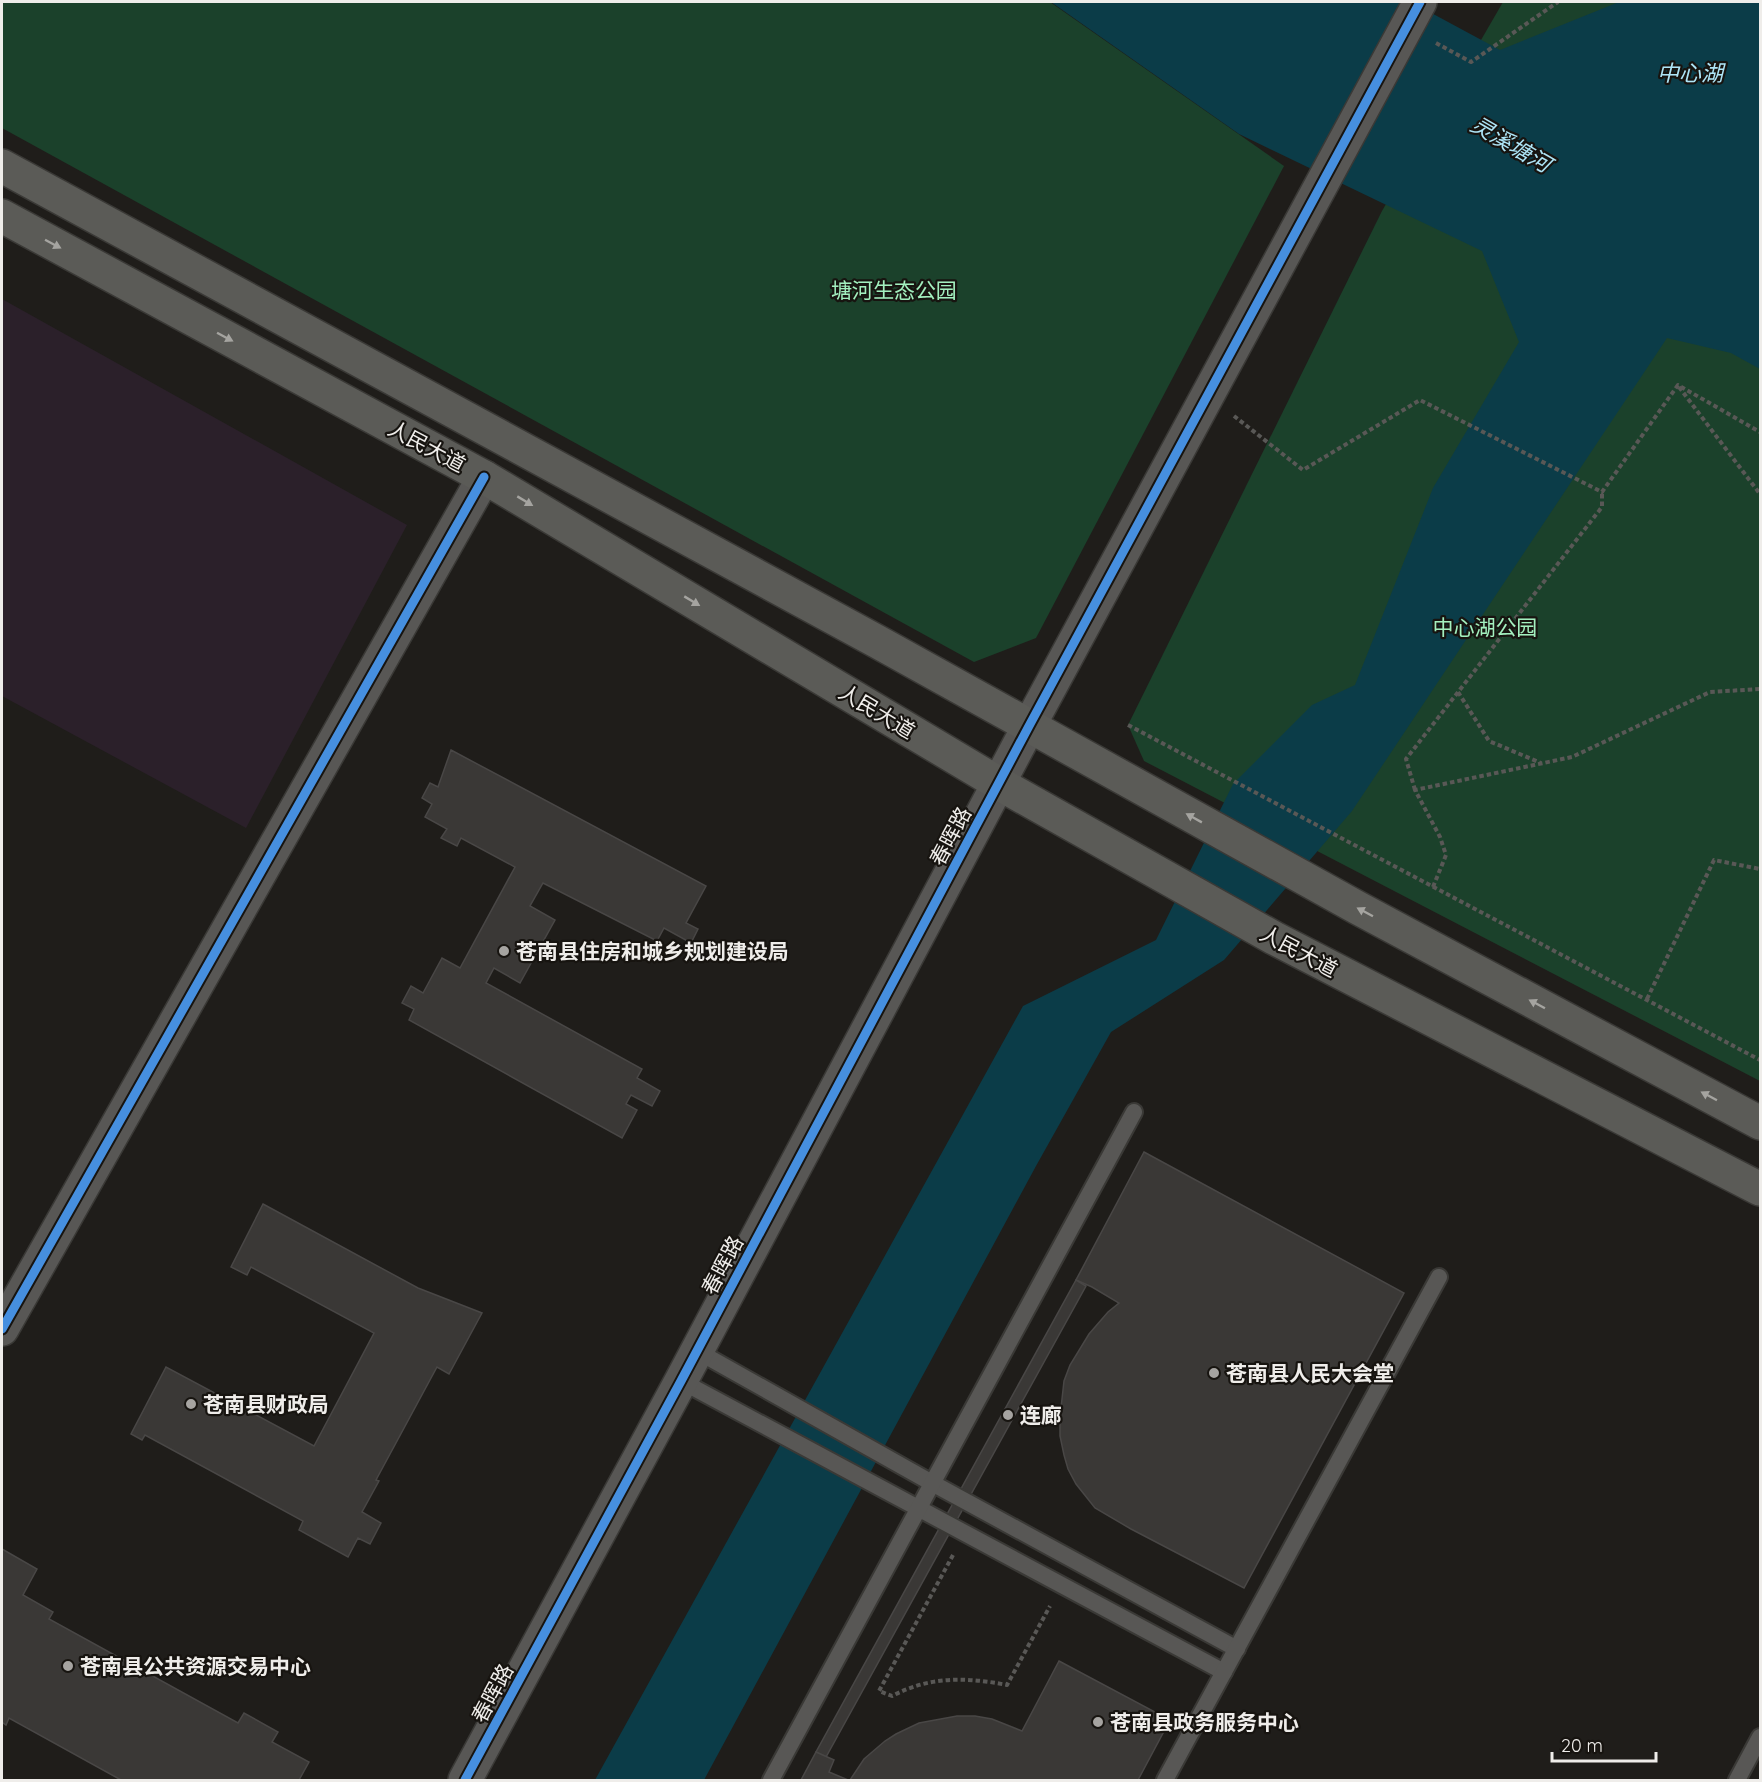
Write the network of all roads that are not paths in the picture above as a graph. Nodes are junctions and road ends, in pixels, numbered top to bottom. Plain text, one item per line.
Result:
1 (1411, 19) edge
2 (2, 166) edge
3 (2, 216) edge
4 (484, 477) junction
5 (1029, 726) junction
6 (1004, 774) junction
7 (1134, 1112) dead end
8 (1761, 1123) edge
9 (1761, 1189) edge
10 (1439, 1277) dead end
11 (2, 1329) edge
12 (697, 1351) junction
13 (681, 1381) junction
14 (932, 1483) junction
15 (919, 1508) junction
16 (1237, 1649) junction
17 (1224, 1672) junction
18 (1761, 1737) edge
19 (465, 1780) edge
20 (771, 1780) edge
21 (1166, 1780) edge
22 (1737, 1780) edge

1 - 5 street, 春晖路
2 - 5 main road, 人民大道
3 -> 4 main road, 人民大道
4 -> 6 main road, 人民大道
4 - 11 street
5 - 6 street, 春晖路
8 -> 5 main road, 人民大道
6 - 9 main road, 人民大道
6 - 12 street, 春晖路
7 - 14 lane
10 - 16 lane
12 - 13 street, 春晖路
12 - 14 lane
13 - 15 lane
13 - 19 street, 春晖路
14 - 15 lane
14 - 16 lane
15 - 17 lane
15 - 20 lane
16 - 17 lane
17 - 21 lane
18 - 22 lane

